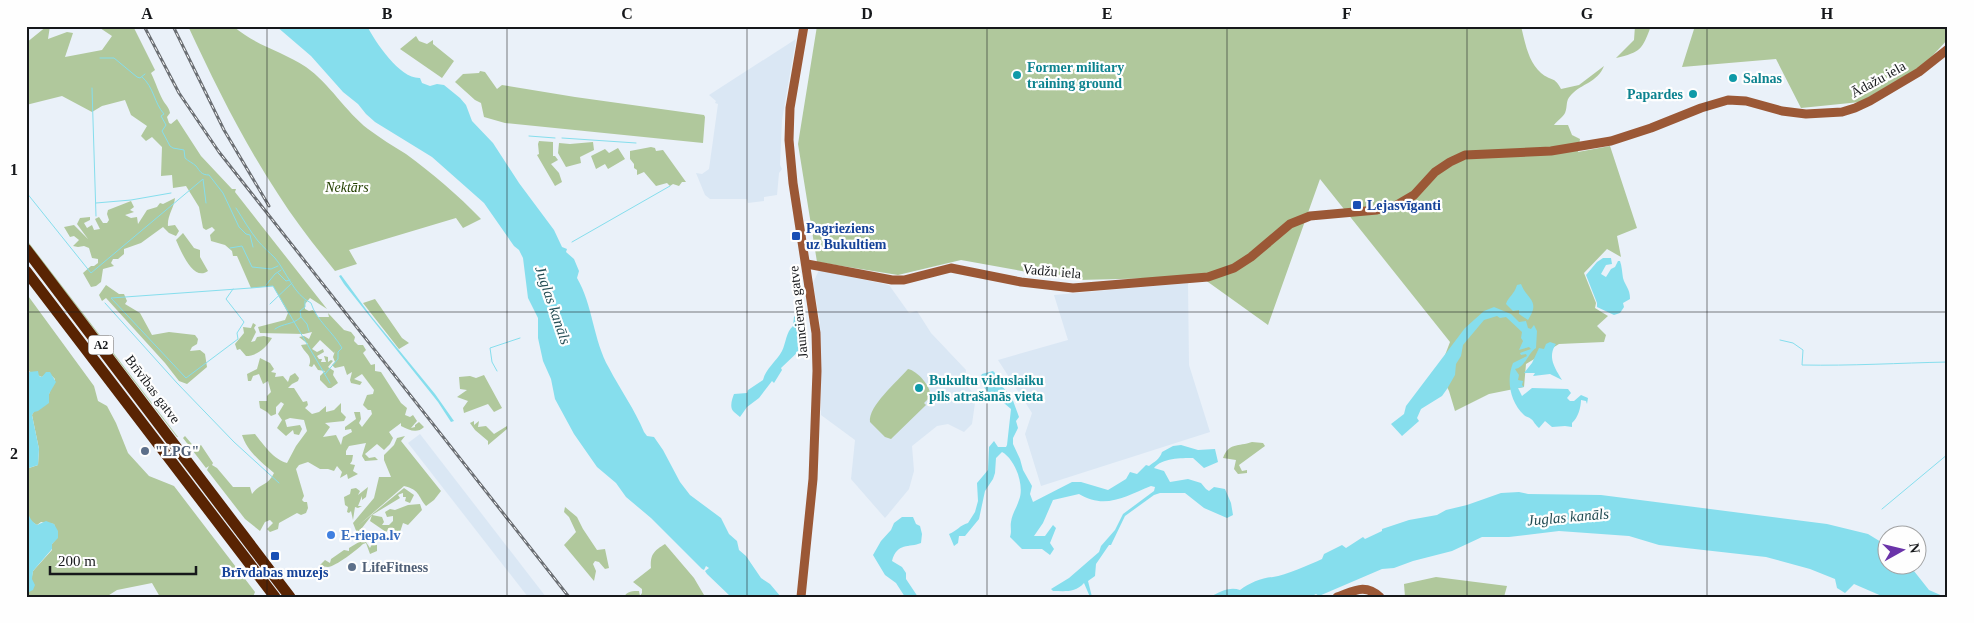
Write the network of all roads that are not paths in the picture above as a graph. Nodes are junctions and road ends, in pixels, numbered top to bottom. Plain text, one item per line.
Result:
1 (804, 26) edge
2 (1948, 49) edge
3 (1310, 216) joint
4 (26, 249) edge
5 (807, 264) junction
6 (26, 271) edge
7 (275, 597) edge
8 (290, 597) edge
9 (801, 597) edge
10 (1337, 597) edge
11 (1380, 597) edge

1 - 5 street, Jaunciema gatve
2 - 3 street, Ādažu iela
3 - 5 street, Vadžu iela
4 - 8 highway, Brīvības gatve / A2
5 - 9 street, Jaunciema gatve
6 - 7 highway, Brīvības gatve / A2
10 - 11 street

